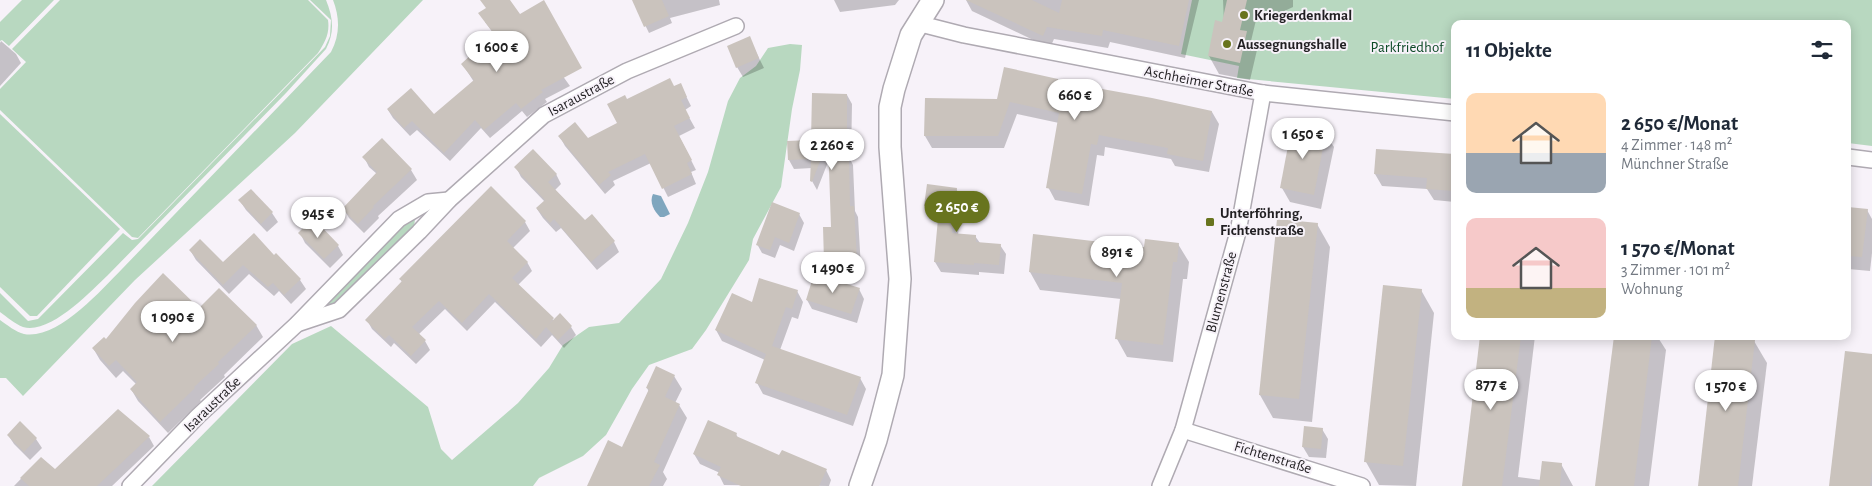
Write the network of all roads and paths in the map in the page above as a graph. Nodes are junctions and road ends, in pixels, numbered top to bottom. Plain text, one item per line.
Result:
1 (933, 0) edge
2 (917, 23) junction
3 (736, 26) dead end
4 (1263, 93) junction
5 (1451, 113) edge
6 (1851, 157) edge
7 (1872, 160) edge
8 (449, 200) junction
9 (297, 324) junction
10 (1183, 430) junction
11 (130, 486) edge
12 (860, 486) edge
13 (1160, 486) edge
14 (1362, 486) edge

1 - 2 main road
2 - 4 street, Aschheimer Straße
2 - 12 main road
3 - 8 street, Isaraustraße
4 - 5 street, Aschheimer Straße
4 - 10 street, Blumenstraße
6 - 7 street
8 - 9 street, Isaraustraße
8 - 9 street, Isaraustraße
9 - 11 street, Isaraustraße
10 - 13 street, Blumenstraße
10 - 14 street, Fichtenstraße

